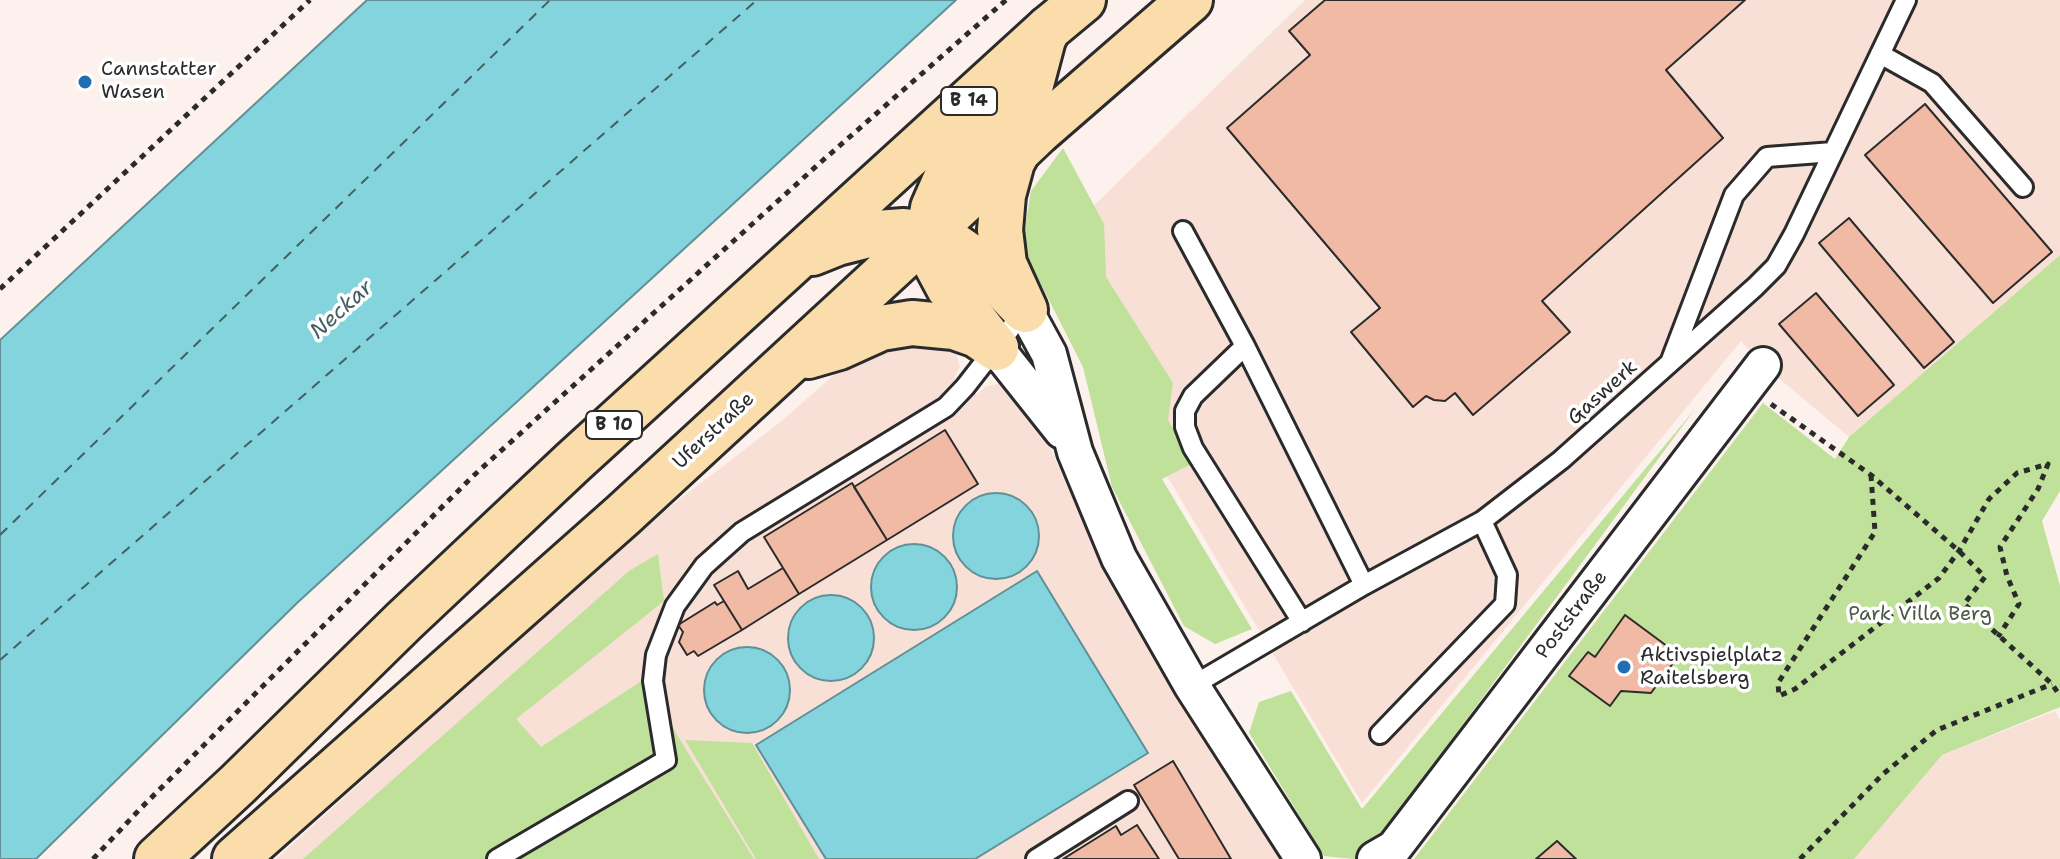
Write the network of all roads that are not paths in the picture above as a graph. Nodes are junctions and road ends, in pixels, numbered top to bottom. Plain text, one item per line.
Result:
1 (1083, 0) edge
2 (1190, 0) edge
3 (1906, 0) edge
4 (1048, 29) junction
5 (1880, 54) junction
6 (1018, 151) junction
7 (1833, 152) junction
8 (890, 172) joint
9 (2023, 187) dead end
10 (1183, 231) dead end
11 (929, 234) junction
12 (785, 267) junction
13 (1025, 310) junction
14 (1245, 346) junction
15 (996, 348) junction
16 (1670, 363) junction
17 (787, 365) junction
18 (1755, 376) road end
19 (1075, 452) junction
20 (1482, 521) junction
21 (1364, 585) junction
22 (1302, 622) junction
23 (1192, 686) junction
24 (1380, 734) dead end
25 (1128, 801) dead end
26 (157, 859) edge
27 (235, 859) edge
28 (497, 859) edge
29 (1036, 859) edge
30 (1303, 859) edge
31 (1375, 859) edge

1 - 4 main road
2 - 6 main road, Uferstraße
3 - 5 lane, Gaswerk
4 - 8 main road, B 14
4 - 11 main road
5 - 7 lane, Gaswerk
5 - 9 lane
6 - 11 main road, Uferstraße
6 - 13 main road
7 - 16 lane, Gaswerk
7 - 16 lane
8 - 12 main road, B 10
10 - 14 lane
11 - 12 main road
11 - 13 main road
11 - 15 main road
11 - 17 main road, Uferstraße
12 - 26 main road, B 10
13 - 15 lane
13 - 19 street
14 - 21 lane
14 - 22 lane
15 - 17 main road
15 - 19 street
15 - 28 lane
16 - 20 lane, Gaswerk
17 - 27 main road, Uferstraße
18 - 31 street, Poststraße
19 - 23 street
20 - 21 lane, Gaswerk
20 - 24 lane
21 - 22 lane, Gaswerk
22 - 23 lane, Gaswerk
23 - 30 street
25 - 29 lane

